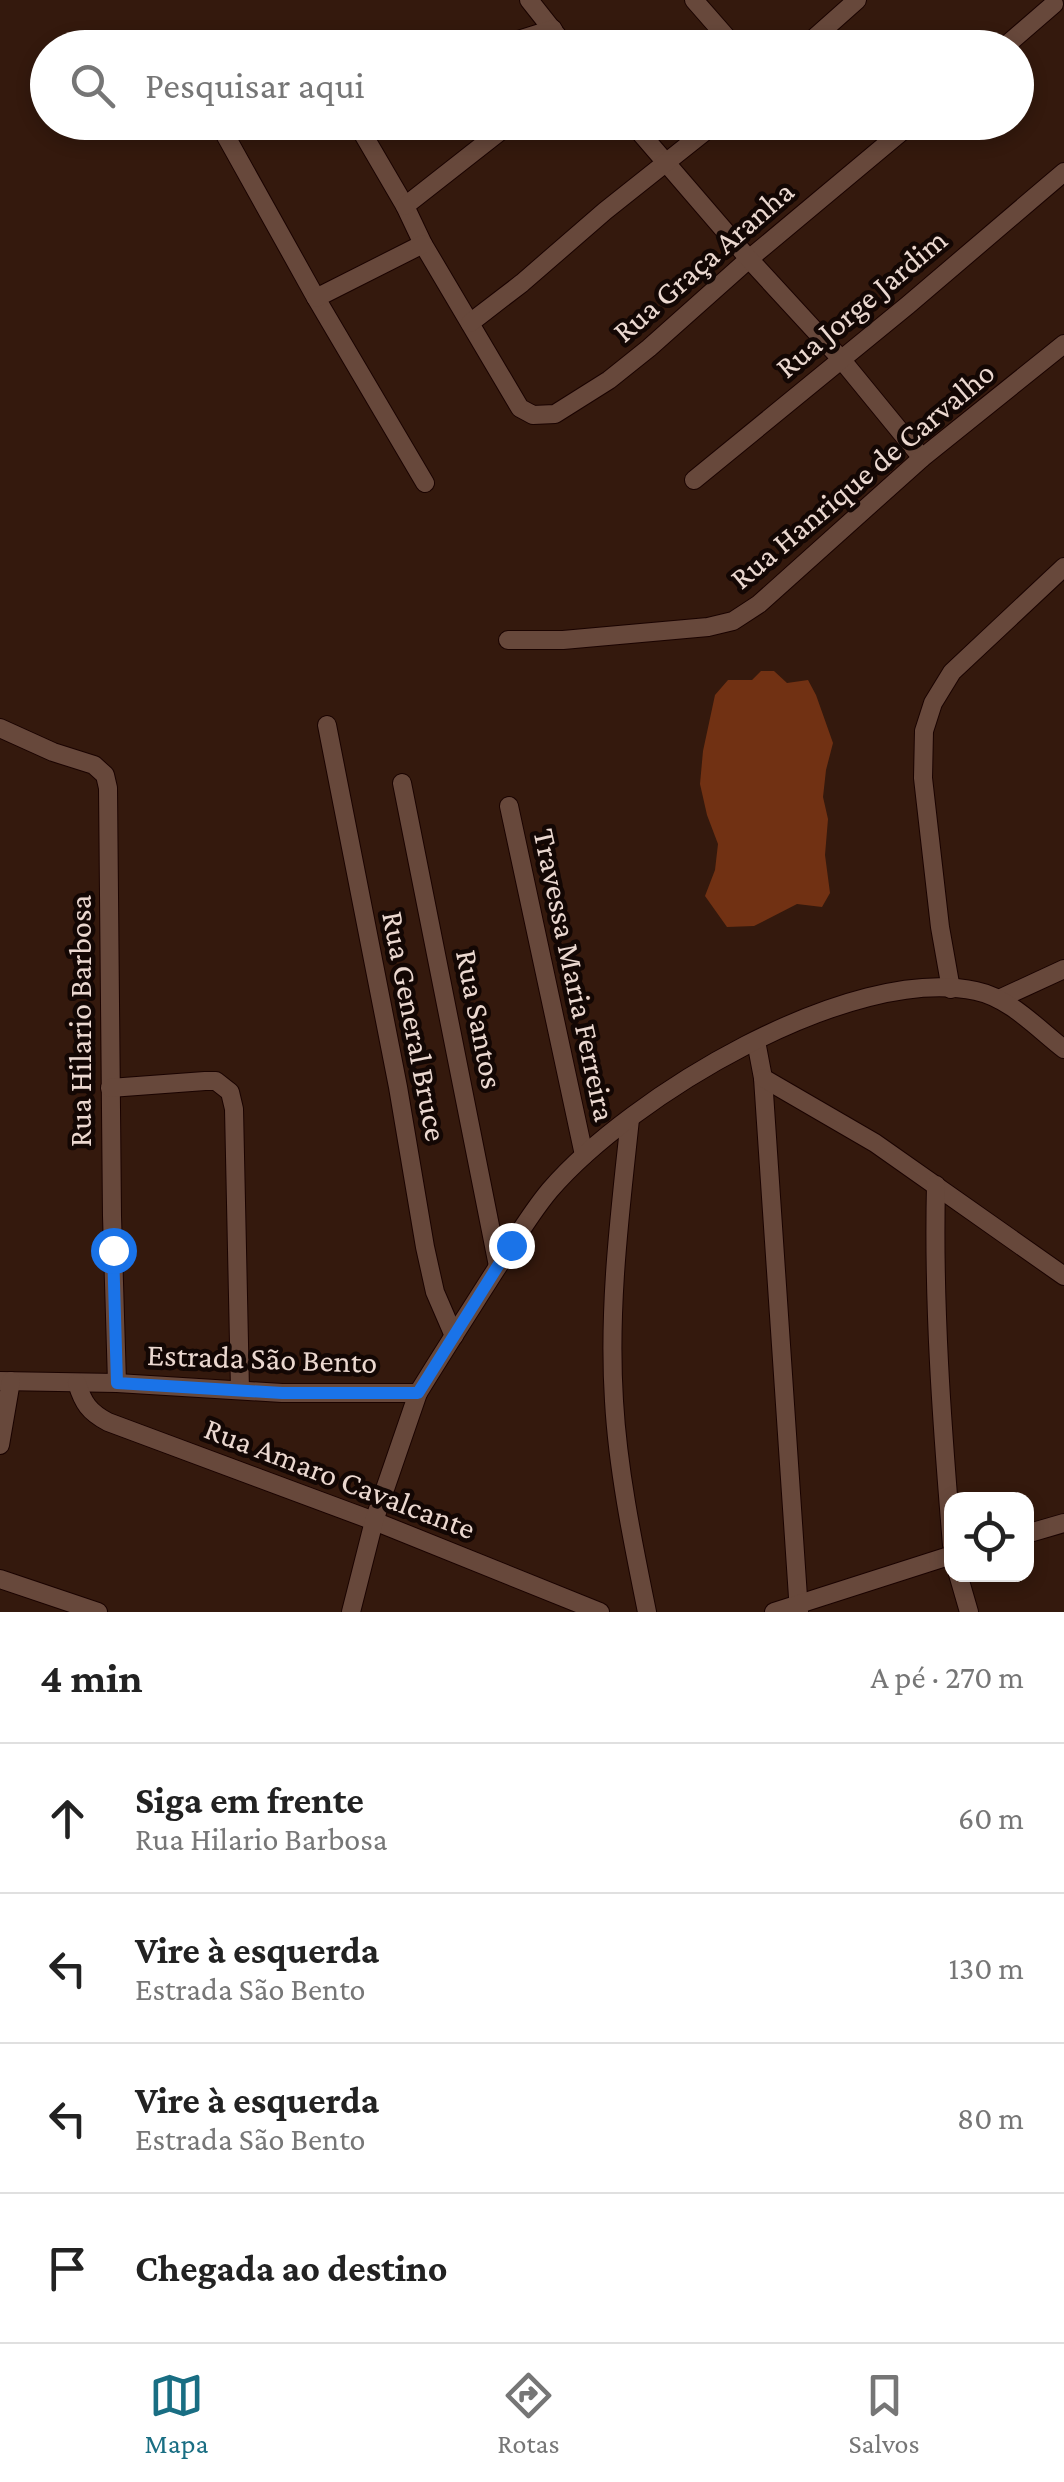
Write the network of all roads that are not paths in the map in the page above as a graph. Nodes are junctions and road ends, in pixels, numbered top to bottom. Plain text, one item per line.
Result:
1 (528, 0) edge
2 (694, 0) edge
3 (857, 0) edge
4 (1056, 6) edge
5 (552, 29) joint
6 (549, 30) edge
7 (720, 30) edge
8 (823, 30) edge
9 (1025, 30) edge
10 (228, 140) edge
11 (366, 140) edge
12 (489, 140) edge
13 (647, 140) edge
14 (695, 140) edge
15 (891, 140) edge
16 (667, 163) junction
17 (1064, 172) edge
18 (405, 206) junction
19 (424, 244) junction
20 (749, 259) junction
21 (316, 298) junction
22 (470, 323) junction
23 (1064, 344) edge
24 (840, 359) junction
25 (922, 458) junction
26 (694, 480) dead end
27 (426, 483) dead end
28 (1064, 567) edge
29 (508, 640) dead end
30 (328, 724) dead end
31 (0, 728) edge
32 (402, 783) dead end
33 (509, 806) dead end
34 (1064, 969) edge
35 (950, 989) junction
36 (999, 999) junction
37 (756, 1041) junction
38 (1064, 1049) edge
39 (763, 1078) junction
40 (110, 1088) junction
41 (630, 1119) junction
42 (584, 1155) junction
43 (936, 1184) junction
44 (498, 1266) junction
45 (1064, 1276) edge
46 (454, 1336) junction
47 (6, 1381) edge
48 (77, 1383) junction
49 (117, 1383) junction
50 (240, 1390) junction
51 (418, 1393) junction
52 (0, 1445) edge
53 (947, 1492) edge
54 (374, 1521) junction
55 (1064, 1523) edge
56 (1034, 1532) edge
57 (944, 1558) edge
58 (0, 1578) edge
59 (961, 1582) edge
60 (798, 1609) edge
61 (98, 1612) edge
62 (351, 1612) edge
63 (600, 1612) edge
64 (647, 1612) edge
65 (774, 1612) edge
66 (970, 1612) edge

1 - 5 street
2 - 7 street
3 - 8 street
4 - 9 street
5 - 6 street
10 - 21 street
11 - 18 street
12 - 18 street
13 - 16 street
14 - 16 street
15 - 20 street, Rua Graça Aranha
16 - 20 street
16 - 22 street
17 - 24 street, Rua Jorge Jardim
18 - 19 street
19 - 21 street
19 - 22 street
20 - 22 street, Rua Graça Aranha
20 - 24 street
21 - 27 street
23 - 25 street, Rua Hanrique de Carvalho
24 - 25 street
24 - 26 street, Rua Jorge Jardim
25 - 29 street, Rua Hanrique de Carvalho
28 - 35 street
30 - 46 street, Rua General Bruce
31 - 40 street, Rua Hilario Barbosa
32 - 44 street, Rua Santos
33 - 42 street, Travessa Maria Ferreira
34 - 36 street
35 - 36 street, Estrada São Bento
35 - 37 street, Estrada São Bento
36 - 38 street
37 - 39 street
37 - 41 street, Estrada São Bento
39 - 43 street
39 - 60 street
40 - 49 street, Rua Hilario Barbosa
40 - 50 street
41 - 42 street, Estrada São Bento
41 - 64 street
42 - 44 street, Estrada São Bento
43 - 45 street
43 - 53 street
44 - 46 street, Estrada São Bento
46 - 51 street, Estrada São Bento
47 - 48 street, Estrada São Bento
47 - 52 street
48 - 49 street, Estrada São Bento
48 - 54 street, Rua Amaro Cavalcante
49 - 50 street, Estrada São Bento
50 - 51 street, Estrada São Bento
51 - 54 street
54 - 62 street
54 - 63 street, Rua Amaro Cavalcante
55 - 56 street
57 - 60 street
58 - 61 street
59 - 66 street
60 - 65 street

